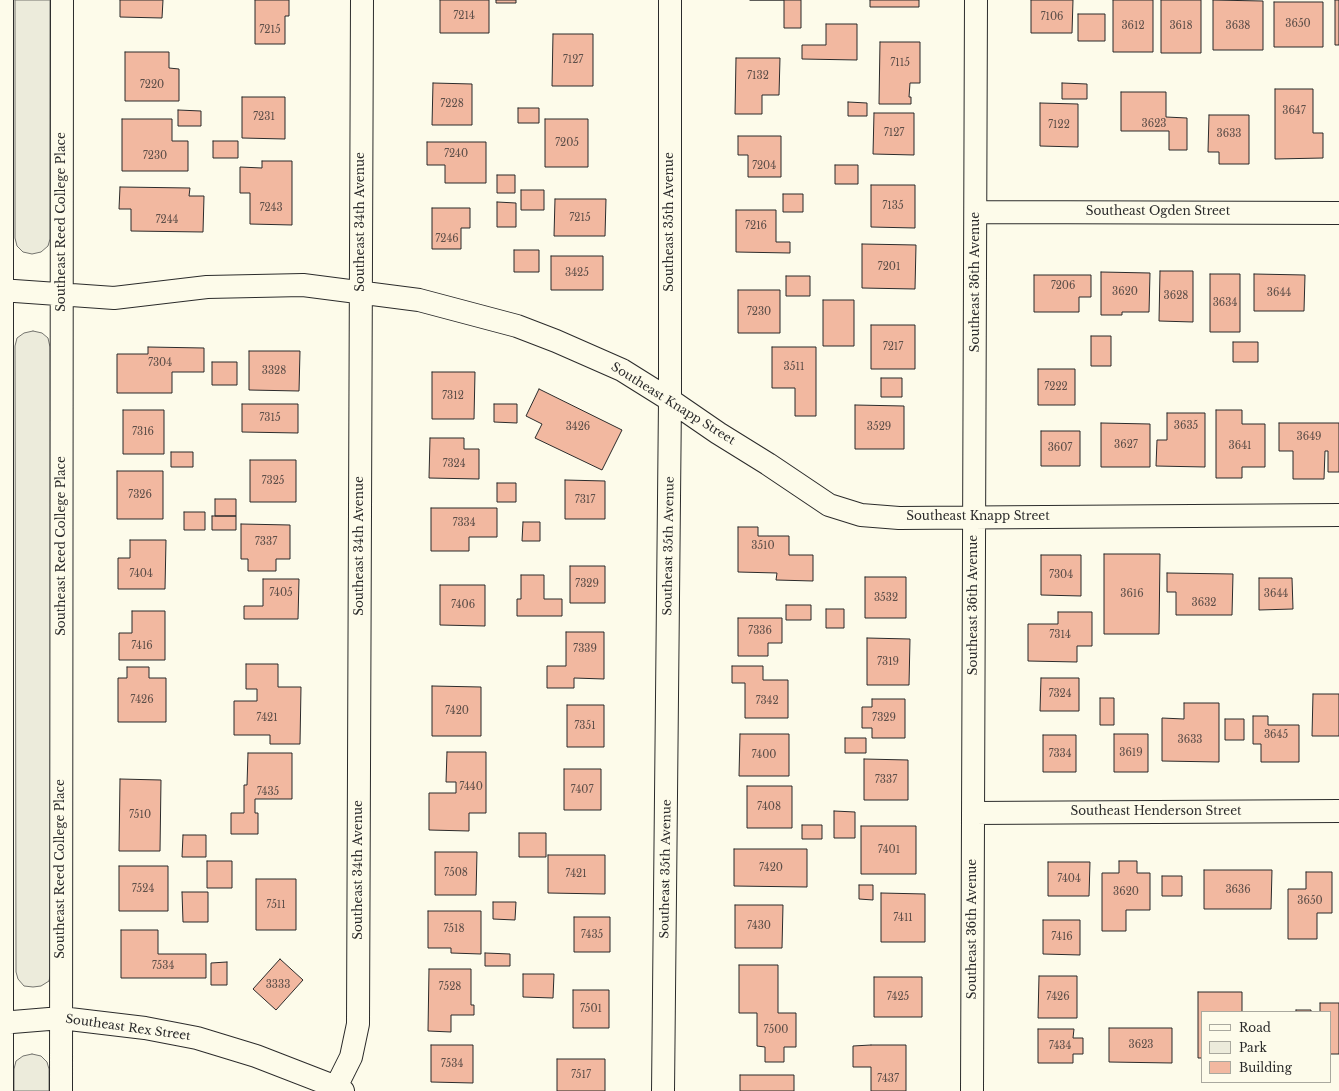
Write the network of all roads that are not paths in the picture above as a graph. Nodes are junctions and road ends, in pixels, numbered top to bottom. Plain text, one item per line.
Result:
1 (2, 0) edge
2 (62, 0) edge
3 (362, 0) edge
4 (670, 0) edge
5 (976, 0) edge
6 (976, 212) junction
7 (1339, 213) edge
8 (1, 290) edge
9 (360, 292) junction
10 (62, 294) junction
11 (670, 400) junction
12 (1339, 515) edge
13 (974, 517) junction
14 (1339, 811) edge
15 (973, 814) junction
16 (61, 1018) junction
17 (1, 1023) edge
18 (339, 1089) edge
19 (2, 1091) edge
20 (61, 1091) edge
21 (663, 1091) edge
22 (972, 1091) edge

1 - 8 street
2 - 10 street, Southeast Reed College Place
3 - 9 street, Southeast 34th Avenue
4 - 11 street, Southeast 35th Avenue
5 - 6 street, Southeast 36th Avenue
6 - 7 street, Southeast Ogden Street
6 - 13 street, Southeast 36th Avenue
8 - 10 street, Southeast Knapp Street
8 - 17 street
9 - 10 street, Southeast Knapp Street
9 - 11 street, Southeast Knapp Street
9 - 18 street, Southeast 34th Avenue
10 - 16 street, Southeast Reed College Place
11 - 13 street, Southeast Knapp Street
11 - 21 street, Southeast 35th Avenue
12 - 13 street, Southeast Knapp Street
13 - 15 street, Southeast 36th Avenue
14 - 15 street, Southeast Henderson Street
15 - 22 street, Southeast 36th Avenue
16 - 17 street, Southeast Rex Street
16 - 18 street, Southeast Rex Street
16 - 20 street, Southeast Reed College Place
17 - 19 street

